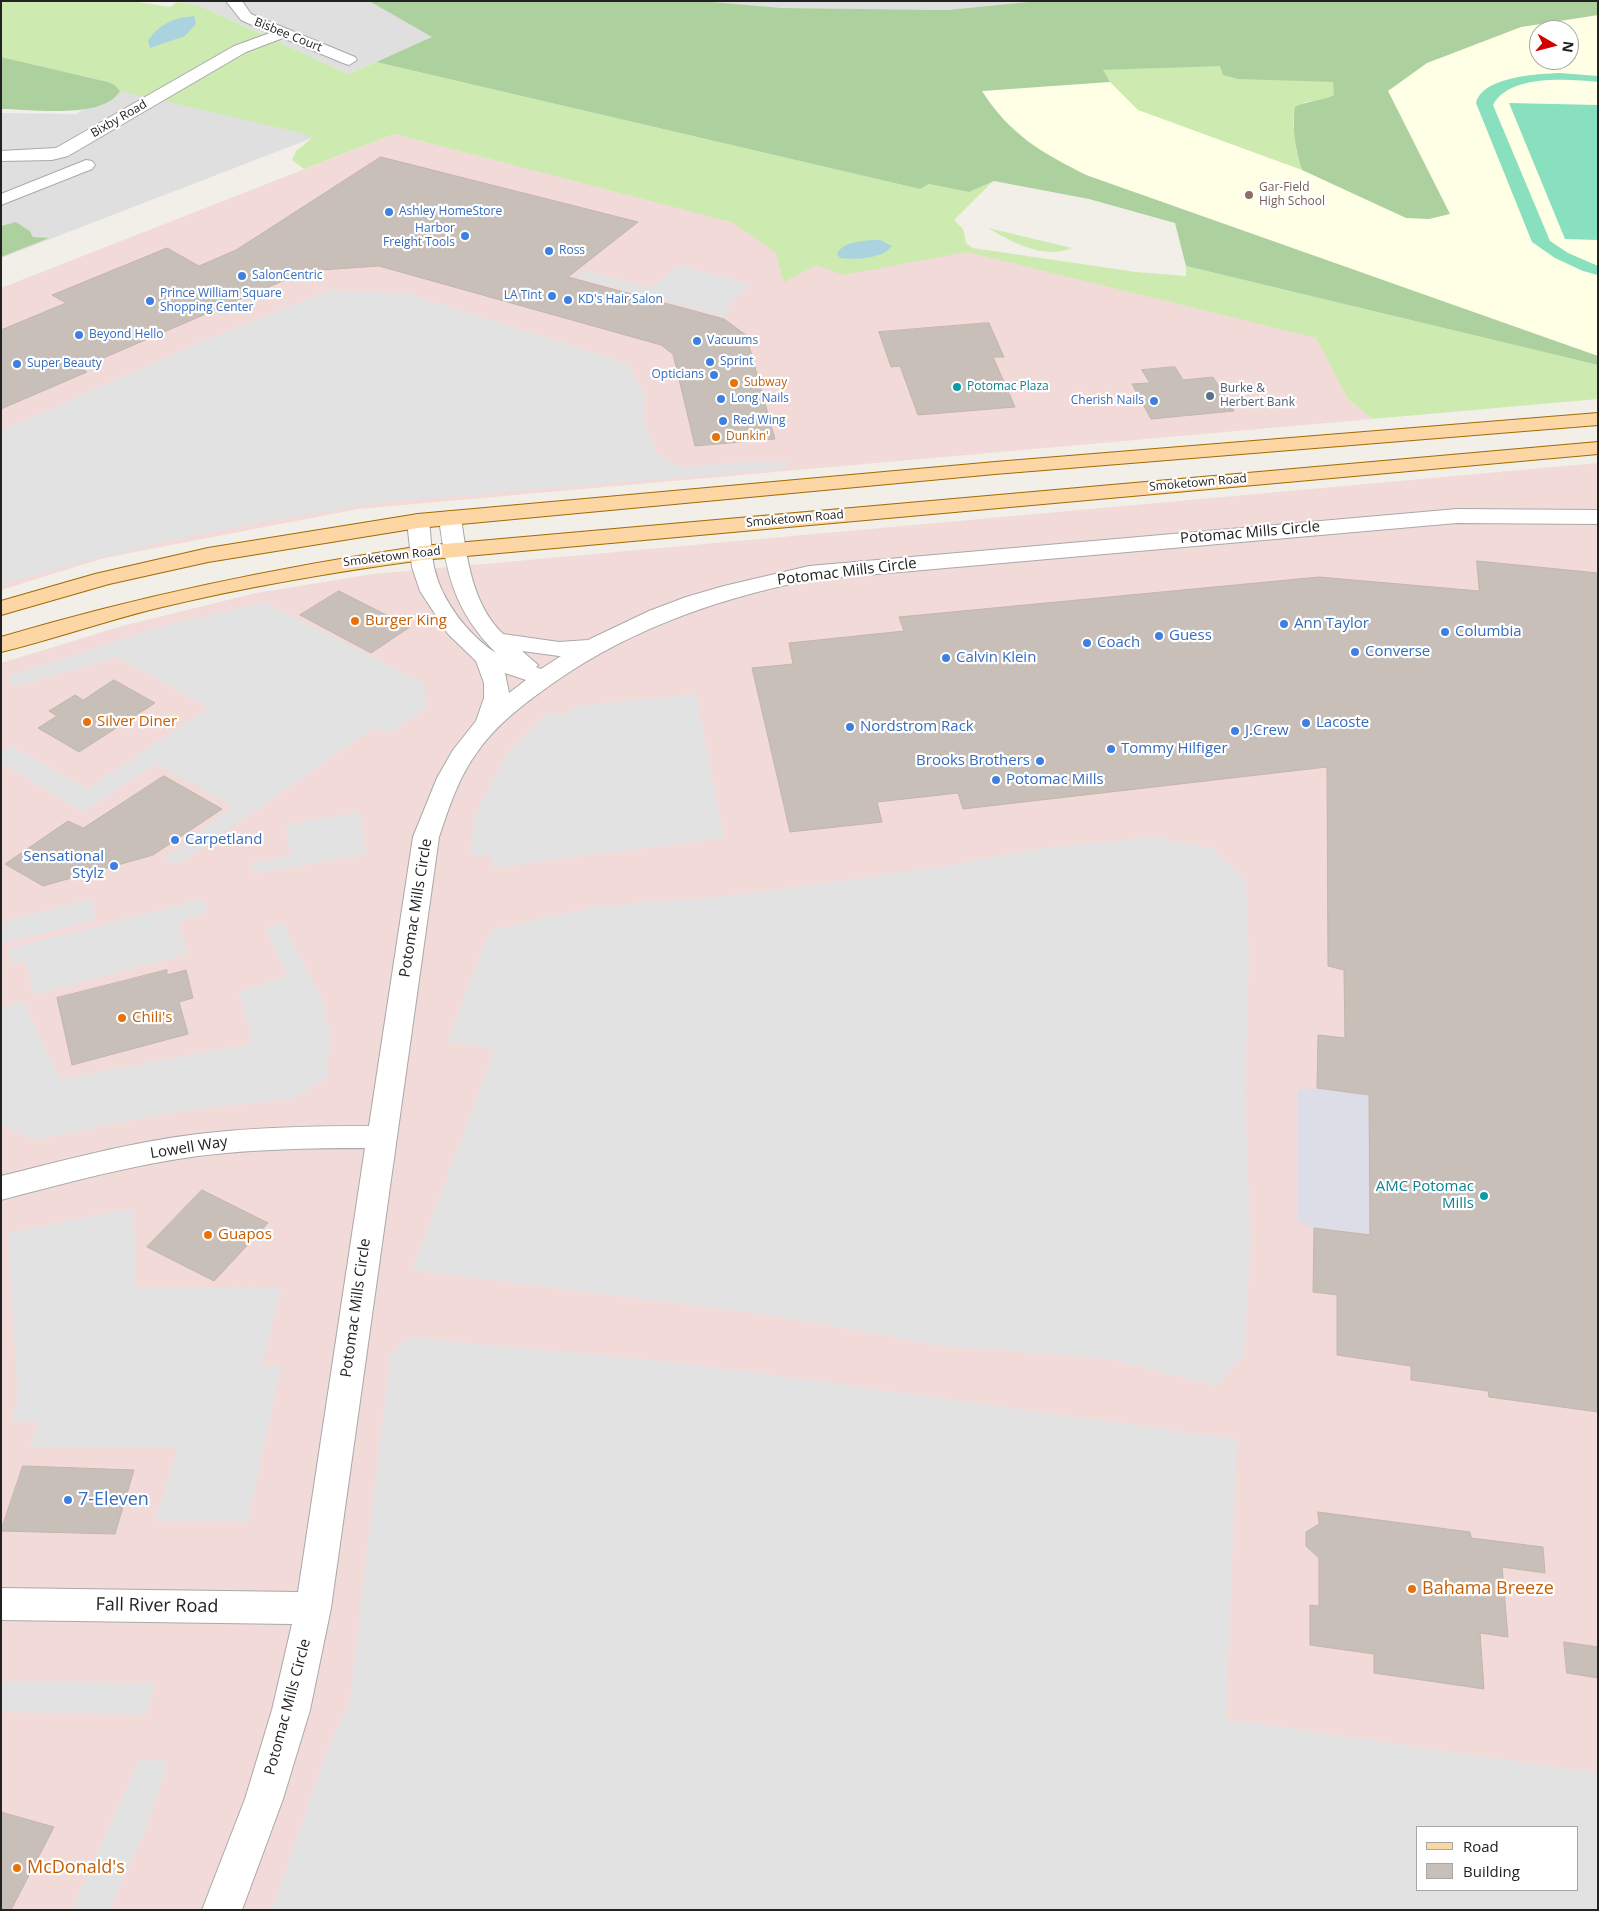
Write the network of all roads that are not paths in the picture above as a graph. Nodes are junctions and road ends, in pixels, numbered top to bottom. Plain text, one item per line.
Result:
1 (234, 1) edge
2 (283, 33) junction
3 (349, 60) dead end
4 (62, 152) junction
5 (1, 156) edge
6 (1, 200) edge
7 (1598, 419) edge
8 (1303, 444) junction
9 (1598, 448) edge
10 (1319, 473) junction
11 (1598, 517) edge
12 (450, 518) junction
13 (418, 521) junction
14 (454, 549) junction
15 (422, 552) junction
16 (1, 608) edge
17 (1, 645) edge
18 (593, 646) junction
19 (491, 648) junction
20 (543, 677) junction
21 (486, 726) junction
22 (381, 1137) junction
23 (1, 1188) edge
24 (1, 1604) edge
25 (313, 1608) junction
26 (222, 1910) edge

1 - 2 street, Bisbee Court
2 - 3 street, Bisbee Court
2 - 4 street, Bixby Road
4 - 5 street
4 - 6 street
7 - 8 main road
8 - 10 main road
8 - 12 main road
9 - 10 main road, Smoketown Road
10 - 14 main road, Smoketown Road
11 - 18 street, Potomac Mills Circle
12 - 13 main road
12 - 14 street
13 - 15 street
13 - 16 main road
14 - 15 main road, Smoketown Road
14 - 19 street
15 - 17 main road, Smoketown Road
15 - 19 street
18 - 19 street
18 - 20 street, Potomac Mills Circle
19 - 20 street
19 - 21 street
20 - 21 street, Potomac Mills Circle
21 - 22 street, Potomac Mills Circle
22 - 23 street, Lowell Way
22 - 25 street, Potomac Mills Circle
24 - 25 street, Fall River Road
25 - 26 street, Potomac Mills Circle

